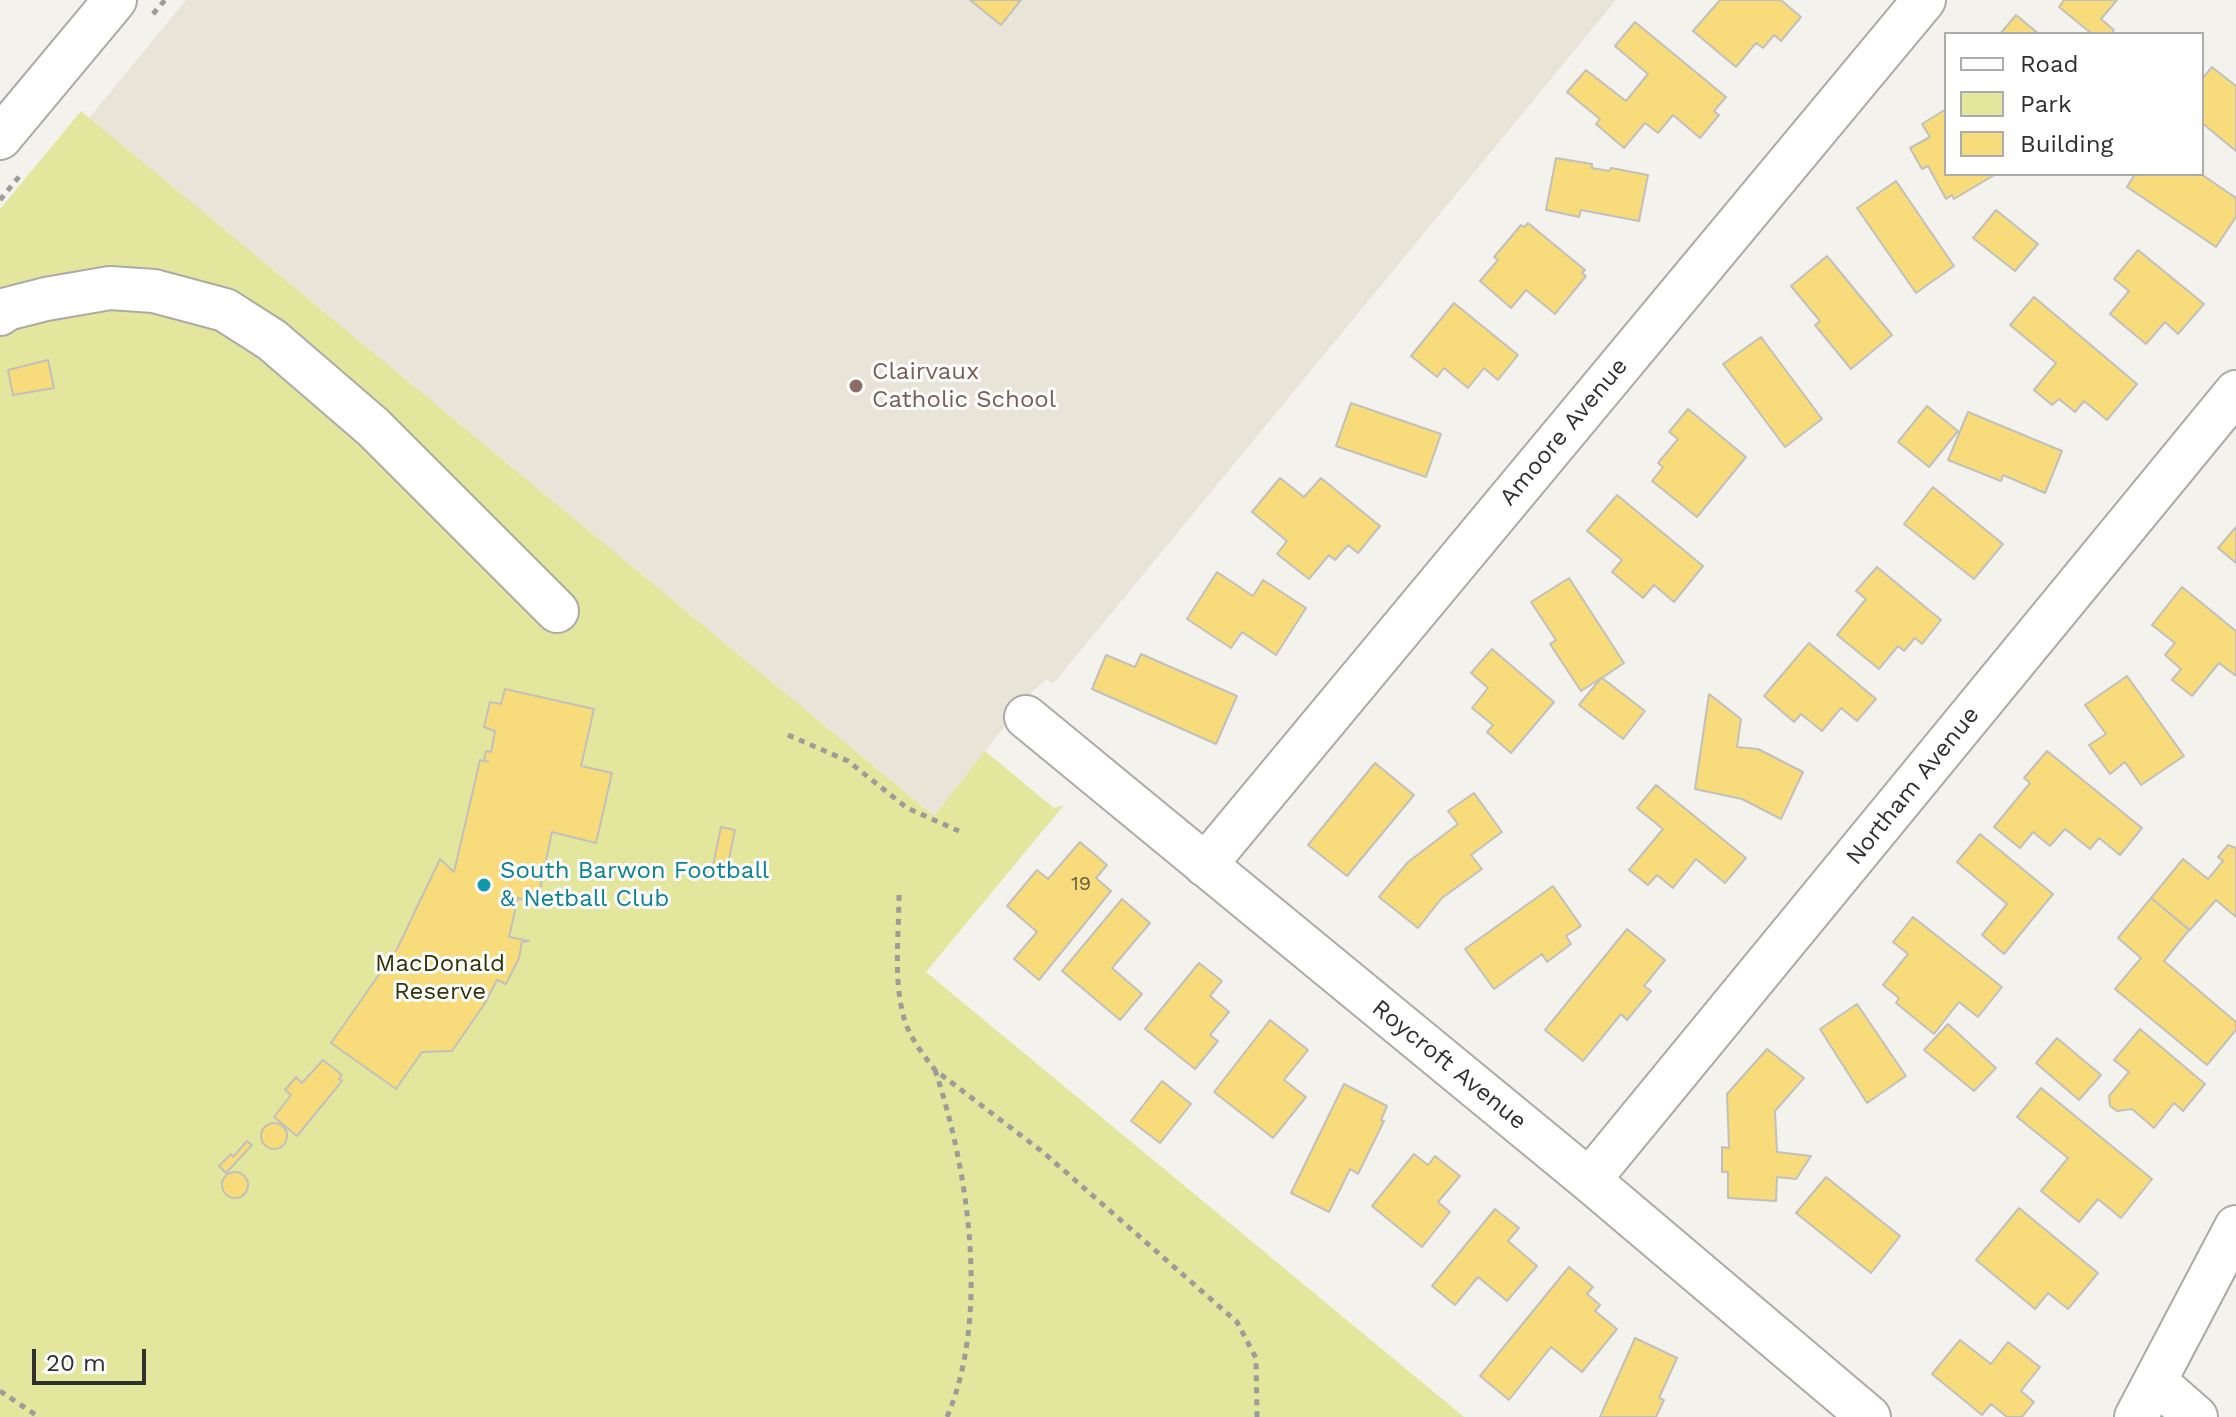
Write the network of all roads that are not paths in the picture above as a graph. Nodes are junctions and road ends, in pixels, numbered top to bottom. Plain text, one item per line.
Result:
1 (115, 0) edge
2 (1924, 0) edge
3 (0, 138) edge
4 (0, 314) edge
5 (2236, 392) edge
6 (557, 611) dead end
7 (1026, 717) dead end
8 (1205, 865) junction
9 (1589, 1180) junction
10 (2236, 1227) edge
11 (2146, 1400) edge
12 (1869, 1417) edge
13 (2196, 1417) edge

1 - 3 street
2 - 8 street, Amoore Avenue
4 - 6 street
5 - 9 street, Northam Avenue
7 - 8 street, Roycroft Avenue
8 - 9 street, Roycroft Avenue
9 - 12 street, Roycroft Avenue
10 - 11 street
11 - 13 street

